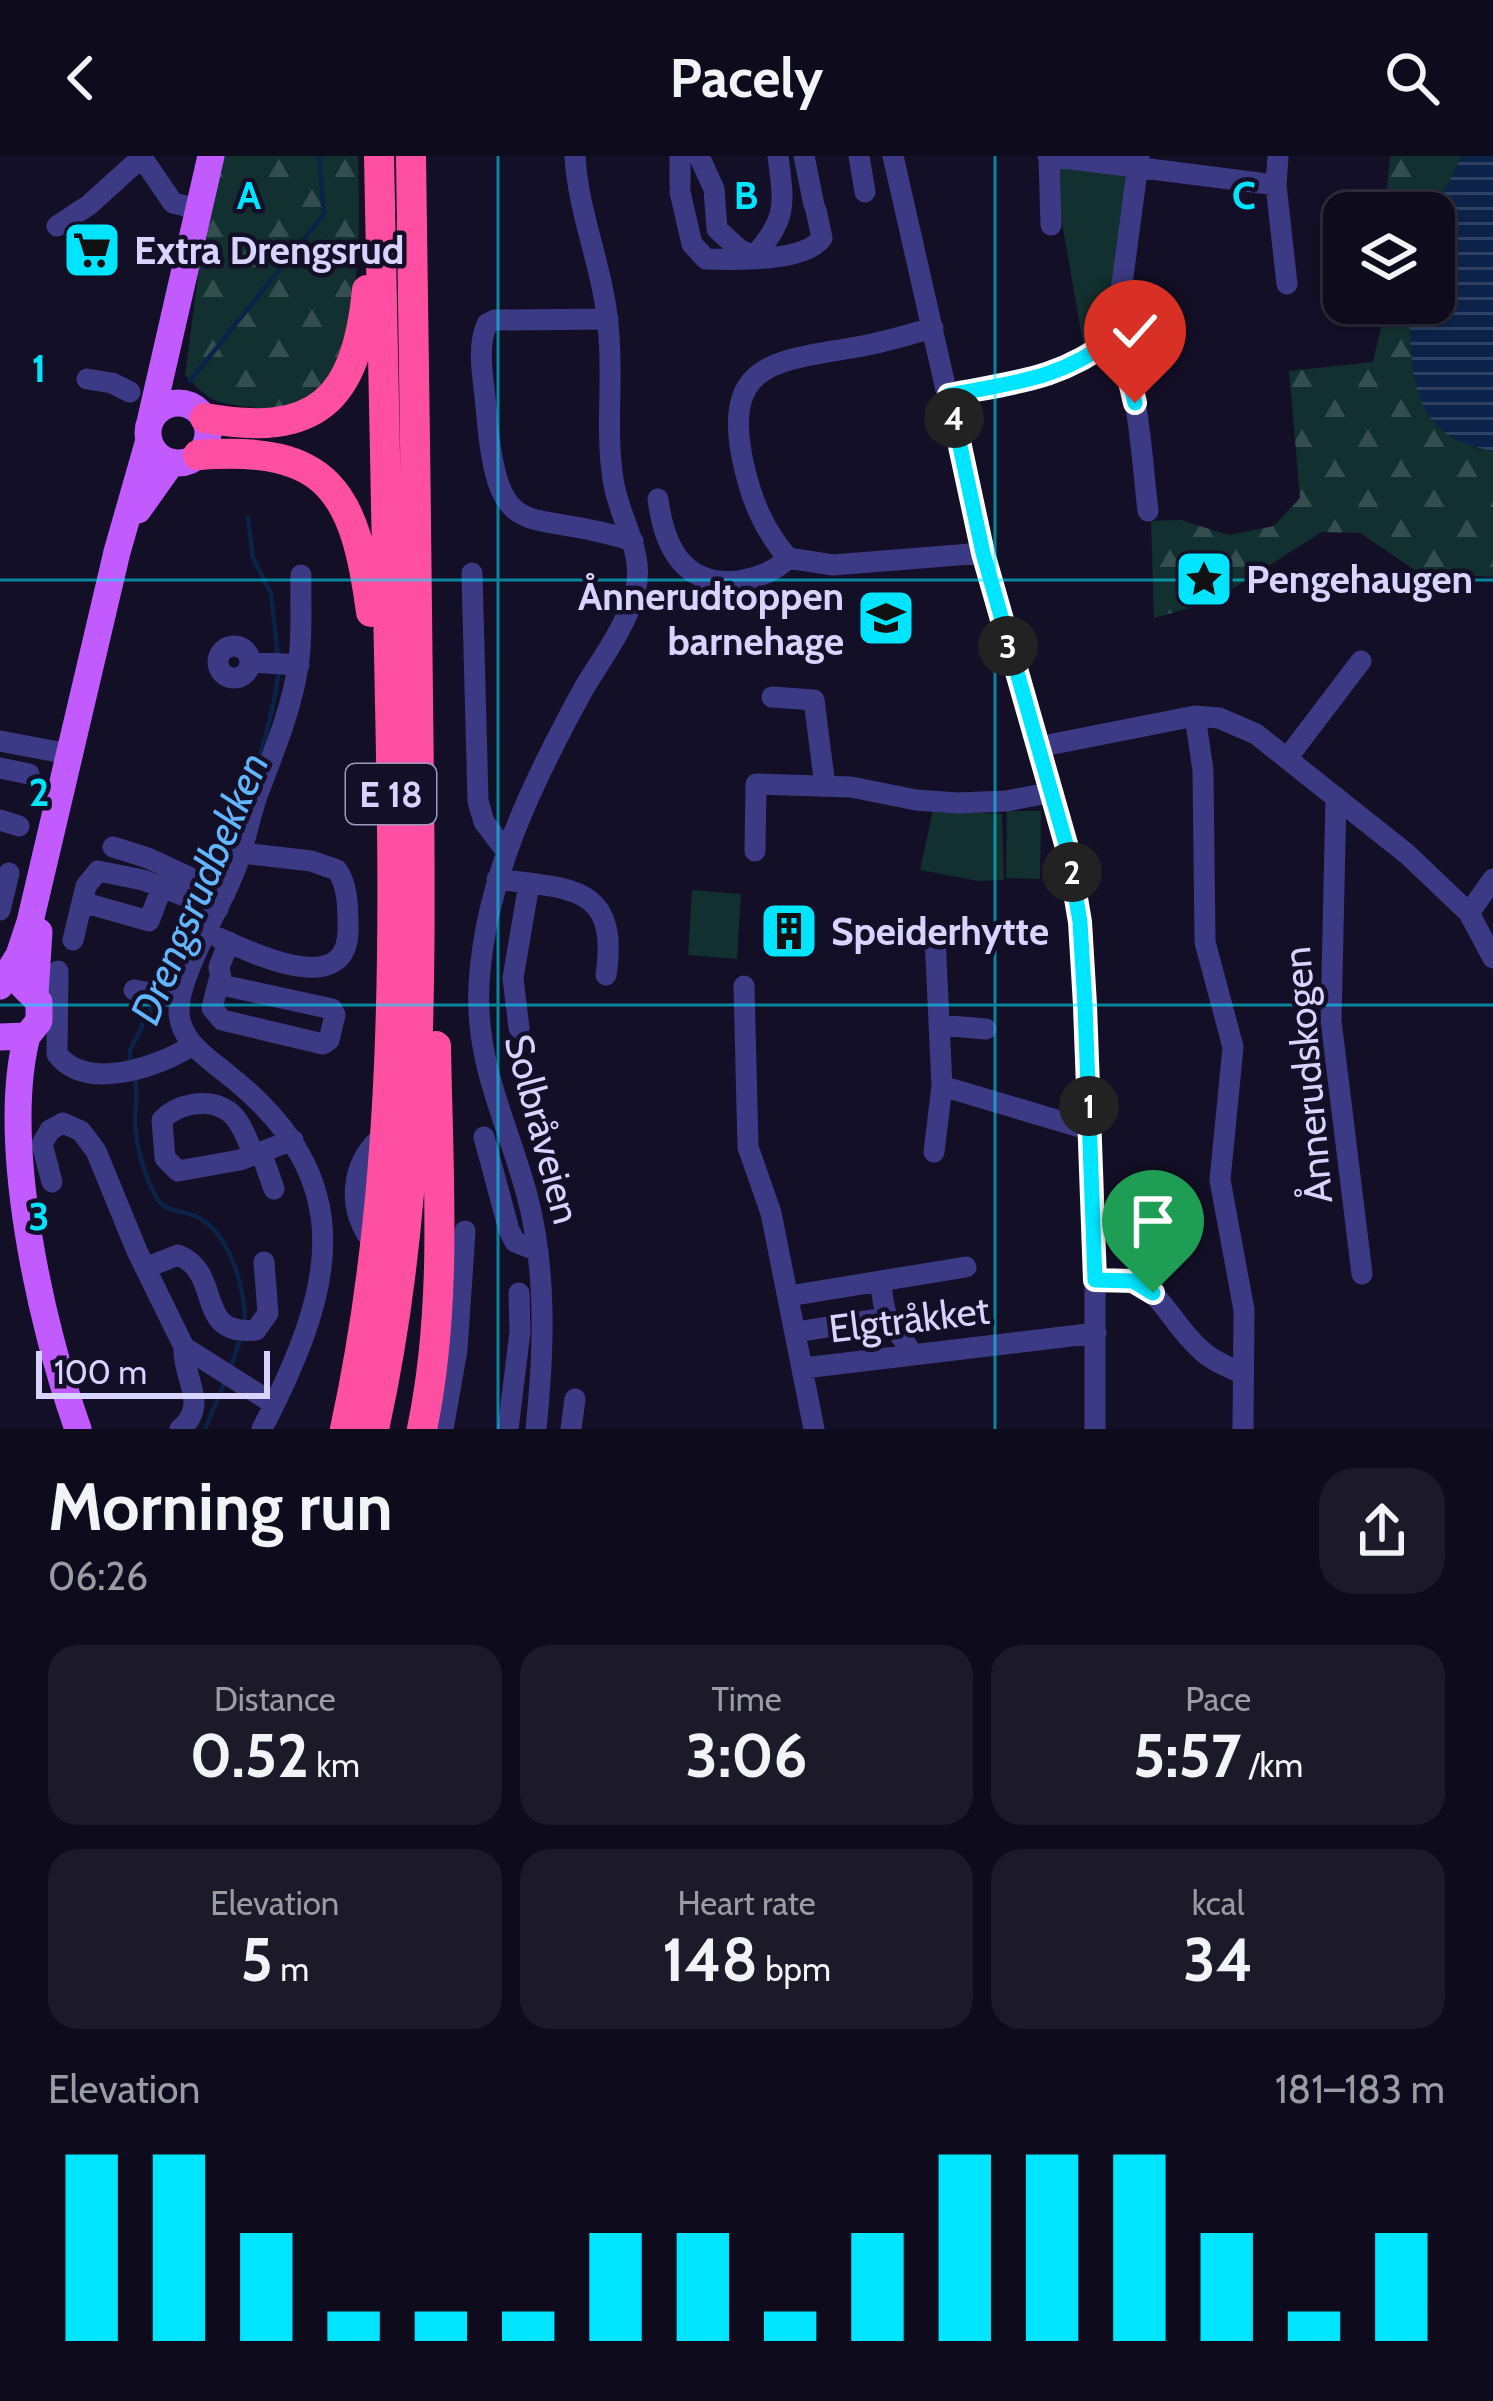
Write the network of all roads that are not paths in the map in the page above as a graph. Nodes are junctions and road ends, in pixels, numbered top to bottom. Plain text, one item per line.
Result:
1 (211, 156) edge
2 (411, 156) edge
3 (575, 156) edge
4 (680, 156) edge
5 (699, 156) edge
6 (778, 156) edge
7 (803, 156) edge
8 (859, 156) edge
9 (893, 156) edge
10 (1278, 156) edge
11 (142, 157) edge
12 (1049, 158) edge
13 (1139, 161) edge
14 (379, 164) edge
15 (1276, 185) junction
16 (866, 192) dead end
17 (199, 209) junction
18 (1051, 225) dead end
19 (57, 226) dead end
20 (754, 256) junction
21 (1287, 284) dead end
22 (607, 313) junction
23 (933, 328) junction
24 (169, 334) junction
25 (1114, 338) junction
26 (87, 380) dead end
27 (130, 392) dead end
28 (949, 395) junction
29 (197, 411) junction
30 (150, 429) junction
31 (185, 459) junction
32 (658, 499) dead end
33 (1148, 512) dead end
34 (633, 541) junction
35 (983, 553) junction
36 (788, 558) junction
37 (472, 573) dead end
38 (301, 575) dead end
39 (1361, 661) dead end
40 (251, 662) dead end
41 (298, 665) junction
42 (418, 668) junction
43 (772, 697) dead end
44 (1196, 716) junction
45 (390, 732) junction
46 (0, 741) edge
47 (1038, 747) junction
48 (69, 754) junction
49 (1288, 757) junction
50 (0, 768) edge
51 (29, 774) dead end
52 (825, 786) junction
53 (1053, 792) junction
54 (1336, 797) junction
55 (112, 847) dead end
56 (506, 851) junction
57 (755, 851) dead end
58 (242, 853) junction
59 (497, 879) junction
60 (1493, 879) edge
61 (529, 884) junction
62 (162, 887) junction
63 (221, 901) junction
64 (82, 902) junction
65 (1469, 913) junction
66 (208, 932) junction
67 (934, 937) dead end
68 (73, 940) dead end
69 (229, 942) junction
70 (1493, 958) edge
71 (58, 971) dead end
72 (606, 975) dead end
73 (219, 980) junction
74 (0, 986) edge
75 (744, 986) dead end
76 (134, 990) dead end
77 (34, 994) junction
78 (180, 998) junction
79 (939, 1025) junction
80 (519, 1028) dead end
81 (986, 1029) dead end
82 (13, 1037) edge
83 (193, 1045) junction
84 (942, 1086) junction
85 (1090, 1130) junction
86 (484, 1137) dead end
87 (293, 1140) junction
88 (934, 1152) dead end
89 (52, 1182) dead end
90 (274, 1189) dead end
91 (465, 1232) dead end
92 (538, 1251) junction
93 (264, 1262) dead end
94 (966, 1267) dead end
95 (145, 1268) junction
96 (1362, 1274) dead end
97 (1095, 1280) junction
98 (881, 1283) junction
99 (10, 1285) dead end
100 (519, 1293) dead end
101 (789, 1295) junction
102 (884, 1318) junction
103 (796, 1332) junction
104 (1096, 1333) junction
105 (192, 1352) junction
106 (912, 1355) junction
107 (804, 1368) junction
108 (1243, 1374) junction
109 (575, 1399) dead end
110 (274, 1404) junction
111 (61, 1429) edge
112 (78, 1429) edge
113 (180, 1429) edge
114 (262, 1429) edge
115 (344, 1429) edge
116 (374, 1429) edge
117 (422, 1429) edge
118 (443, 1429) edge
119 (508, 1429) edge
120 (536, 1429) edge
121 (571, 1429) edge
122 (814, 1429) edge
123 (1095, 1429) edge
124 (1243, 1429) edge

1 - 17 main road
2 - 42 highway, E 18
3 - 22 street, Solbråveien
4 - 20 street
5 - 20 street
6 - 20 street
7 - 20 street
8 - 16 street
9 - 23 street
10 - 15 street
11 - 17 street
11 - 19 street
12 - 13 street
12 - 18 street
13 - 15 street
13 - 25 street
14 - 29 highway, E 18
14 - 45 highway, E 18
15 - 21 street
17 - 24 main road
22 - 34 street, Solbråveien
22 - 34 street
23 - 28 street
23 - 36 street
24 - 29 main road
24 - 30 main road
25 - 28 street
25 - 33 street
26 - 27 street
28 - 35 street
29 - 30 main road
29 - 31 main road
30 - 31 main road
30 - 48 main road
31 - 45 highway, E 18
31 - 77 main road
32 - 36 street
34 - 56 street, Solbråveien
35 - 36 street
35 - 47 street
37 - 56 street
38 - 41 street
39 - 49 street
40 - 41 street
41 - 58 street
42 - 116 highway, E 18
42 - 117 highway, E 18
43 - 52 street
44 - 47 street
44 - 49 street
44 - 108 street
45 - 115 highway, E 18
46 - 48 street
47 - 53 street
48 - 74 main road
49 - 54 street
50 - 51 street
52 - 53 street
52 - 57 street
53 - 85 street
54 - 65 street
54 - 96 street, Ånnerudskogen
55 - 63 street
56 - 59 street, Solbråveien
58 - 63 street
58 - 69 street
59 - 61 street
59 - 92 street, Solbråveien
60 - 65 street
61 - 72 street
61 - 80 street
62 - 63 street
62 - 64 street
62 - 64 street
63 - 66 street
64 - 68 street
65 - 70 street
66 - 69 street
66 - 78 street
67 - 79 street
69 - 73 street
71 - 83 street
73 - 73 street
74 - 77 main road
75 - 101 street, Elgtråkket
76 - 78 street
77 - 82 main road
78 - 83 street
79 - 81 street
79 - 84 street
82 - 112 main road
83 - 87 street
84 - 85 street
84 - 88 street
85 - 97 street
86 - 92 street
87 - 90 street
87 - 110 street
89 - 95 street
91 - 118 street
92 - 120 street, Solbråveien
93 - 95 street
94 - 98 street, Elgtråkket
95 - 105 street
97 - 104 street
97 - 108 street
98 - 101 street, Elgtråkket
98 - 102 street
99 - 111 main road
100 - 119 street
101 - 103 street, Elgtråkket
102 - 103 street
102 - 106 street
103 - 107 street, Elgtråkket
104 - 106 street, Elgtråkket
104 - 123 street
105 - 110 street
105 - 113 street
106 - 107 street, Elgtråkket
107 - 122 street
108 - 124 street
109 - 121 street
110 - 114 street

